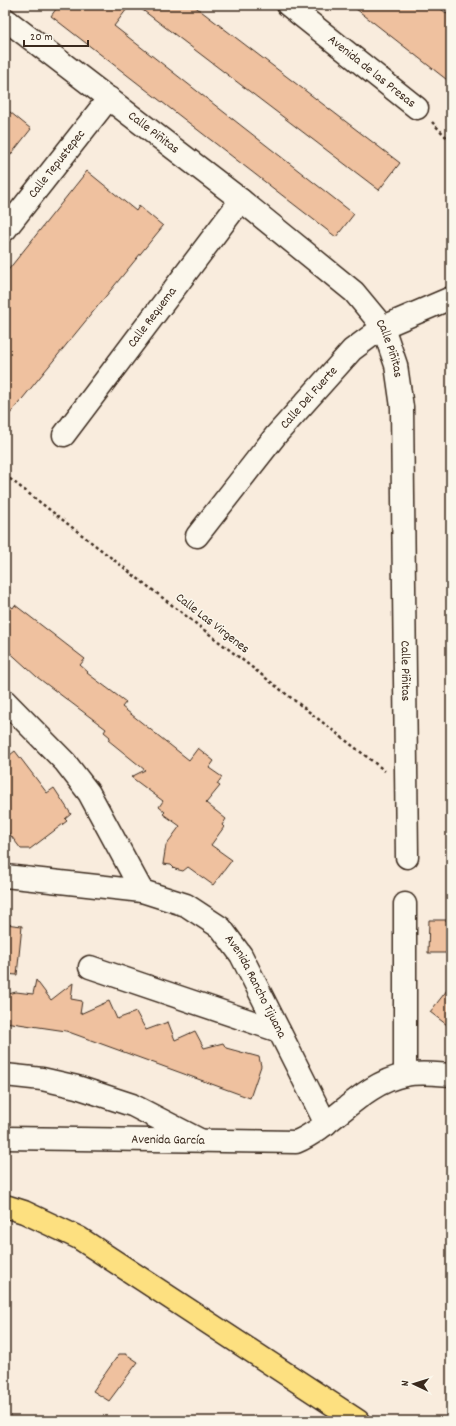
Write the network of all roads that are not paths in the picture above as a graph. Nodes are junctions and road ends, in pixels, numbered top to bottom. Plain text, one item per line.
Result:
1 (288, 5) edge
2 (5, 19) edge
3 (109, 98) junction
4 (417, 108) road end
5 (241, 200) junction
6 (5, 230) edge
7 (451, 298) edge
8 (383, 327) junction
9 (64, 435) dead end
10 (197, 536) dead end
11 (5, 701) edge
12 (407, 857) dead end
13 (5, 876) edge
14 (142, 891) junction
15 (405, 904) dead end
16 (90, 967) dead end
17 (279, 1031) junction
18 (5, 1075) edge
19 (405, 1075) junction
20 (451, 1075) edge
21 (326, 1124) junction
22 (5, 1138) edge
23 (202, 1141) junction
24 (5, 1206) edge
25 (358, 1421) edge

1 - 4 street, Avenida de las Presas
2 - 3 street, Calle Piñitas
3 - 5 street, Calle Piñitas
3 - 6 street, Calle Tepustepec
5 - 8 street, Calle Piñitas
5 - 9 street, Calle Requema
7 - 8 street, Calle Del Fuerte
8 - 10 street, Calle Del Fuerte
8 - 12 street, Calle Piñitas
11 - 14 street
13 - 14 street, Avenida Rancho Tijuana
14 - 17 street, Avenida Rancho Tijuana
15 - 19 street
16 - 17 street
17 - 21 street, Avenida Rancho Tijuana
18 - 23 street
19 - 20 street
19 - 21 street
21 - 23 street, Avenida García
22 - 23 street, Avenida García
24 - 25 main road

